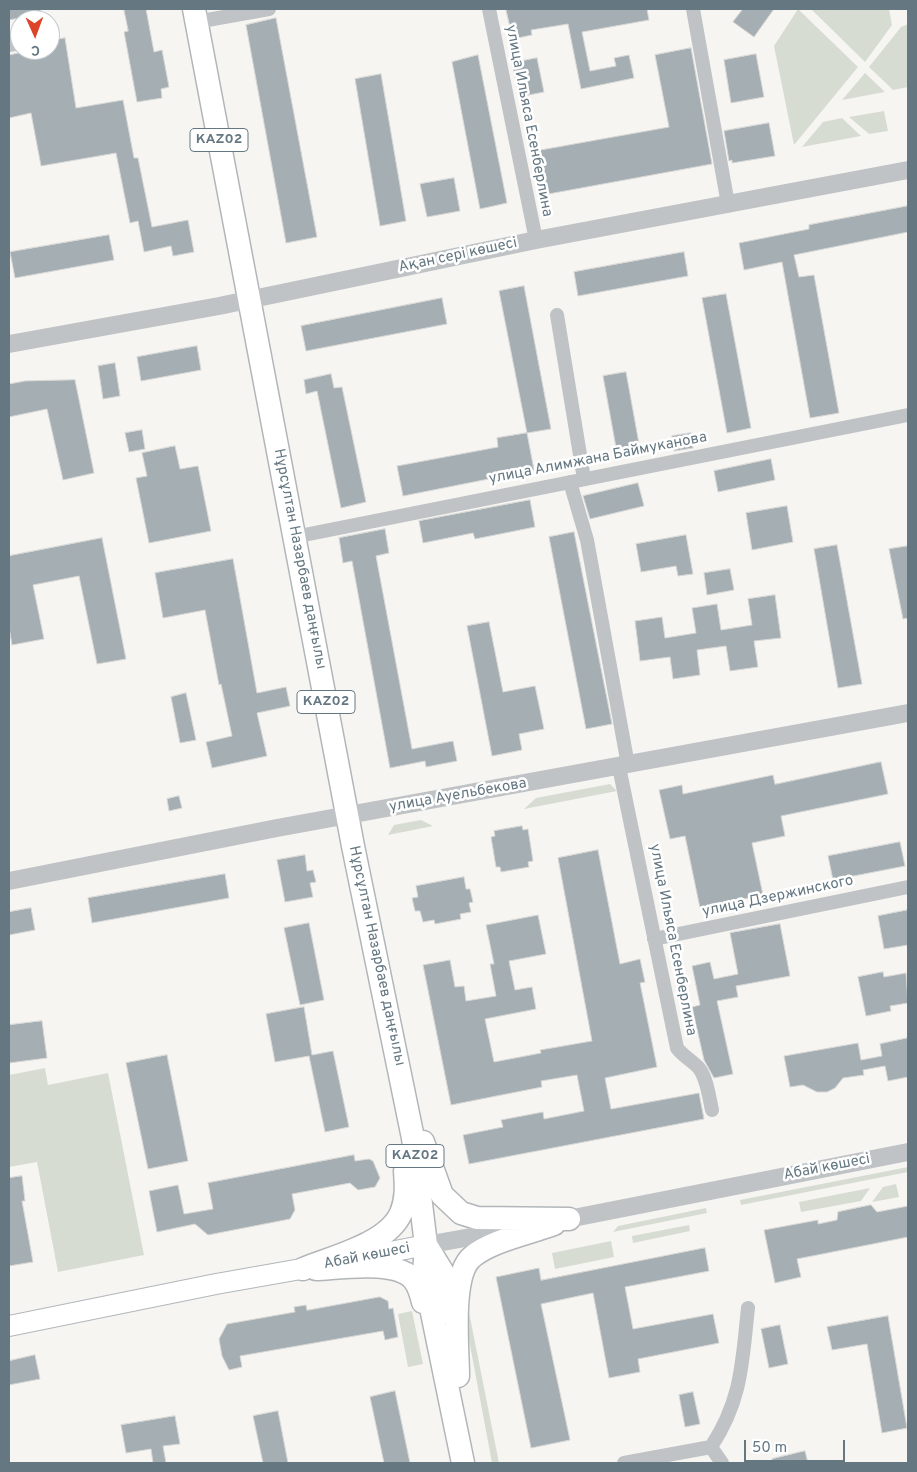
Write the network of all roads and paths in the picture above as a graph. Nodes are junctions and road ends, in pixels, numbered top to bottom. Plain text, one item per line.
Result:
1 (270, 9) edge
2 (489, 9) edge
3 (694, 9) edge
4 (195, 15) edge
5 (908, 170) edge
6 (728, 204) junction
7 (536, 240) junction
8 (249, 299) junction
9 (557, 315) dead end
10 (9, 344) edge
11 (908, 415) edge
12 (584, 479) junction
13 (570, 482) junction
14 (294, 537) junction
15 (908, 713) edge
16 (624, 766) junction
17 (347, 816) junction
18 (9, 881) edge
19 (908, 887) edge
20 (654, 939) junction
21 (403, 1084) junction
22 (712, 1110) dead end
23 (908, 1152) edge
24 (570, 1219) junction
25 (425, 1236) junction
26 (303, 1269) junction
27 (748, 1308) dead end
28 (9, 1326) edge
29 (451, 1372) junction
30 (711, 1447) junction
31 (463, 1463) edge
32 (476, 1463) edge
33 (624, 1463) edge
34 (722, 1463) edge

1 - 4 street
2 - 7 street, улица Ильяса Есенберлина
3 - 6 street
4 - 8 highway, Нұрсұлтан Назарбаев даңғылы / KАZ02
5 - 6 street, Ақан сері көшесі
6 - 7 street, Ақан сері көшесі
7 - 8 street, Ақан сері көшесі
8 - 10 street, Ақан сері көшесі
8 - 14 highway, Нұрсұлтан Назарбаев даңғылы / KАZ02
9 - 12 street
11 - 12 street, улица Алимжана Баймуканова
12 - 13 street, улица Алимжана Баймуканова
13 - 14 street, улица Алимжана Баймуканова
13 - 16 street, улица Ильяса Есенберлина
14 - 17 highway, Нұрсұлтан Назарбаев даңғылы / KАZ02
15 - 16 street, улица Ауельбекова
16 - 17 street, улица Ауельбекова
16 - 20 street, улица Ильяса Есенберлина
17 - 18 street, улица Ауельбекова
17 - 21 highway, Нұрсұлтан Назарбаев даңғылы / KАZ02
19 - 20 street, улица Дзержинского
20 - 22 street, улица Ильяса Есенберлина
21 - 24 highway
21 - 25 highway, Нұрсұлтан Назарбаев даңғылы / KАZ02
21 - 26 highway
23 - 24 street, Абай көшесі
24 - 25 street, Абай көшесі
24 - 29 highway
25 - 26 main road, Абай көшесі
25 - 29 highway, Нұрсұлтан Назарбаев даңғылы
26 - 28 main road, Абай көшесі
26 - 29 highway
27 - 30 street
29 - 31 highway
29 - 32 highway
30 - 33 street
30 - 34 street

